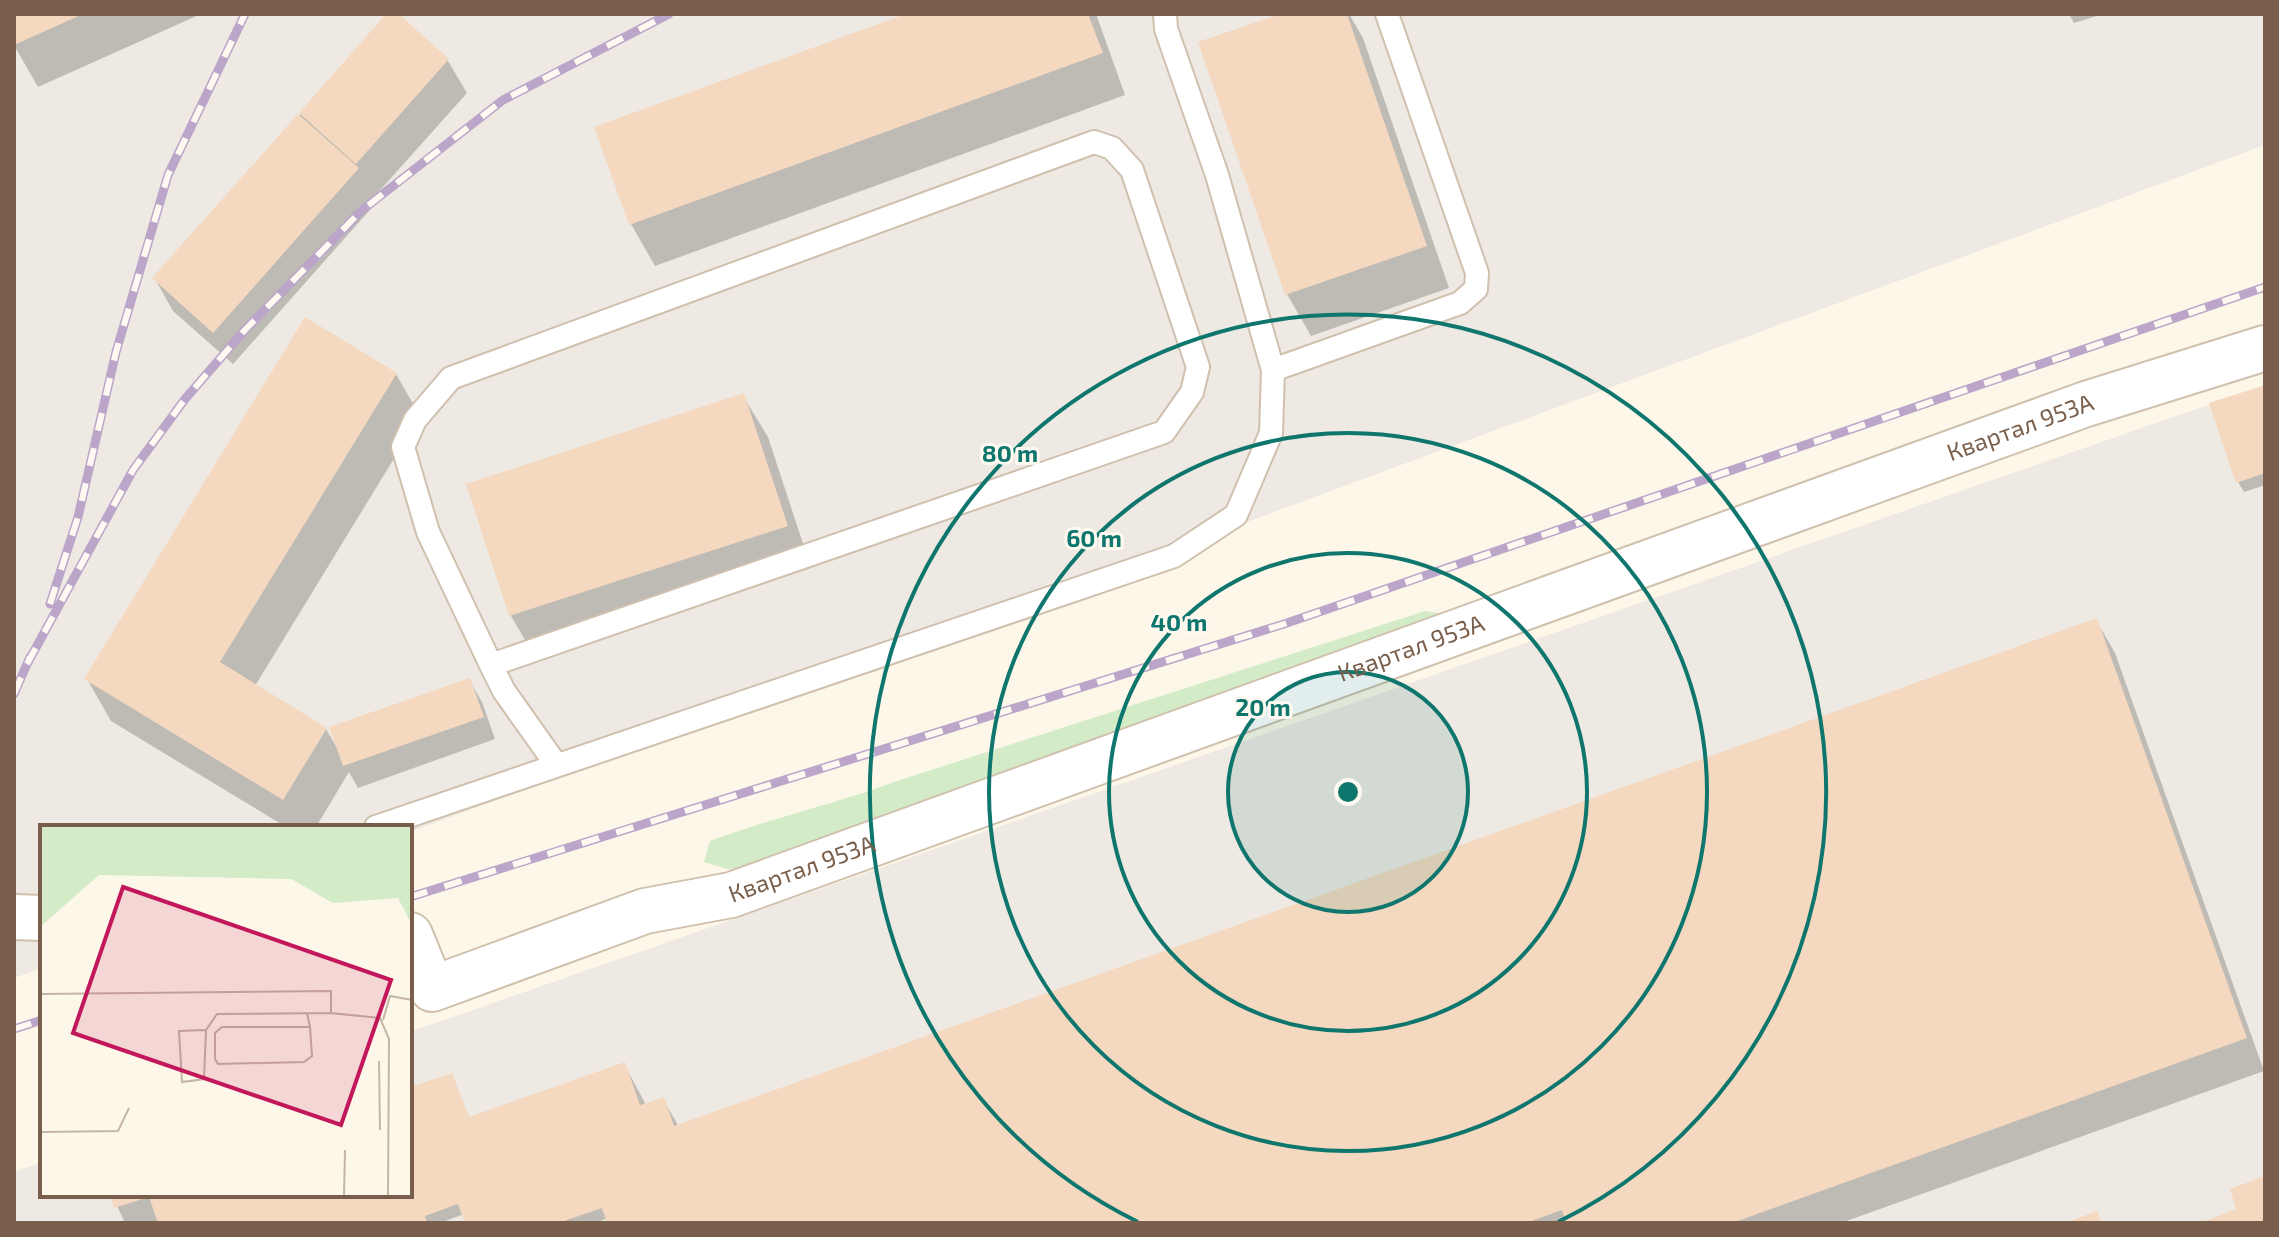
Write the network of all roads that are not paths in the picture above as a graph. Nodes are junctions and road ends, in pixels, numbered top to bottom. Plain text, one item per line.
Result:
1 (1165, 14) edge
2 (1387, 14) edge
3 (2265, 348) edge
4 (1273, 370) junction
5 (491, 665) junction
6 (555, 763) junction
7 (382, 825) edge
8 (14, 917) edge
9 (40, 918) edge
10 (412, 940) edge

1 - 4 lane
2 - 4 lane
3 - 10 street, Квартал 953А
4 - 6 lane
5 - 5 lane
5 - 6 lane
6 - 7 lane
8 - 9 street

